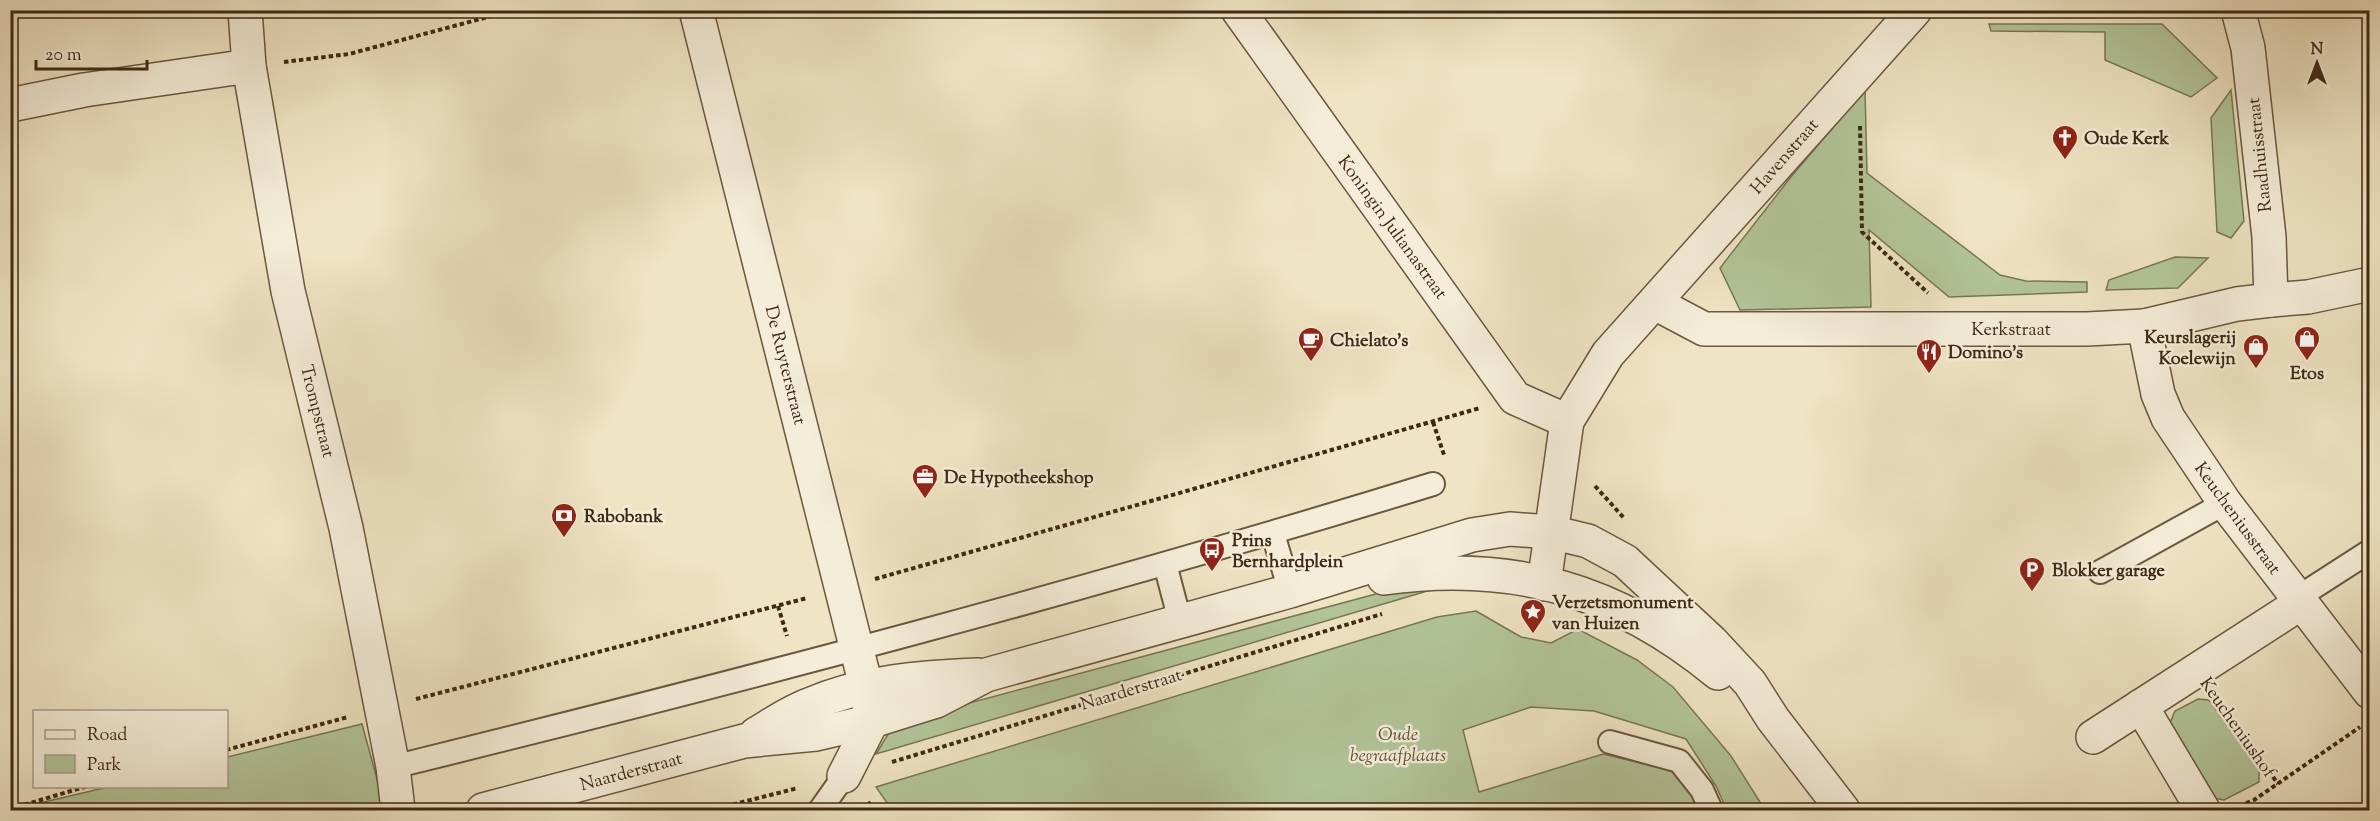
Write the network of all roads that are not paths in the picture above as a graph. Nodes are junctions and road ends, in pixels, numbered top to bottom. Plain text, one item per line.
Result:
1 (245, 10) edge
2 (696, 10) edge
3 (1238, 10) edge
4 (2238, 10) edge
5 (1910, 12) edge
6 (249, 66) junction
7 (10, 105) edge
8 (2370, 284) edge
9 (2271, 300) junction
10 (1654, 303) junction
11 (2144, 326) junction
12 (1566, 421) junction
13 (1432, 484) dead end
14 (2224, 503) junction
15 (1550, 532) junction
16 (1273, 534) junction
17 (2370, 551) edge
18 (1165, 564) junction
19 (2100, 572) dead end
20 (1544, 584) junction
21 (1290, 591) junction
22 (2299, 601) junction
23 (1180, 621) junction
24 (857, 650) junction
25 (986, 675) junction
26 (866, 686) junction
27 (2370, 692) edge
28 (2141, 706) junction
29 (1773, 719) junction
30 (872, 721) junction
31 (2093, 737) dead end
32 (744, 741) junction
33 (1610, 742) dead end
34 (393, 767) junction
35 (844, 776) joint
36 (398, 810) edge
37 (483, 810) edge
38 (820, 810) edge
39 (1711, 810) edge
40 (1843, 810) edge
41 (2203, 810) edge

1 - 6 street, Trompstraat
2 - 24 street, De Ruyterstraat
3 - 12 street, Koningin Julianastraat
4 - 9 street, Raadhuisstraat
5 - 10 street, Havenstraat
6 - 7 street
6 - 34 street, Trompstraat
8 - 9 street, Kerkstraat
9 - 11 street, Kerkstraat
10 - 11 street, Kerkstraat
10 - 12 street
11 - 14 street, Keucheniusstraat
12 - 15 street
13 - 16 lane
14 - 19 lane
14 - 22 street, Keucheniusstraat
15 - 20 street
15 - 21 street, Naarderstraat
15 - 29 street, Naarderstraat
16 - 18 lane
16 - 21 lane
17 - 22 lane
18 - 23 lane
18 - 24 lane
20 - 21 street, Naarderstraat
20 - 29 street, Naarderstraat
21 - 23 street, Naarderstraat
22 - 27 street, Keucheniusstraat
22 - 28 street, Keucheniushof
23 - 25 street, Naarderstraat
24 - 26 street, De Ruyterstraat
24 - 34 lane
25 - 26 street, Naarderstraat
25 - 30 street, Naarderstraat
26 - 30 street, De Ruyterstraat
26 - 32 street, Naarderstraat
28 - 31 street, Keucheniushof
28 - 41 street
29 - 40 street
30 - 32 street, Naarderstraat
30 - 35 street
32 - 37 street, Naarderstraat
33 - 39 lane
34 - 36 street, Trompstraat
35 - 38 lane

